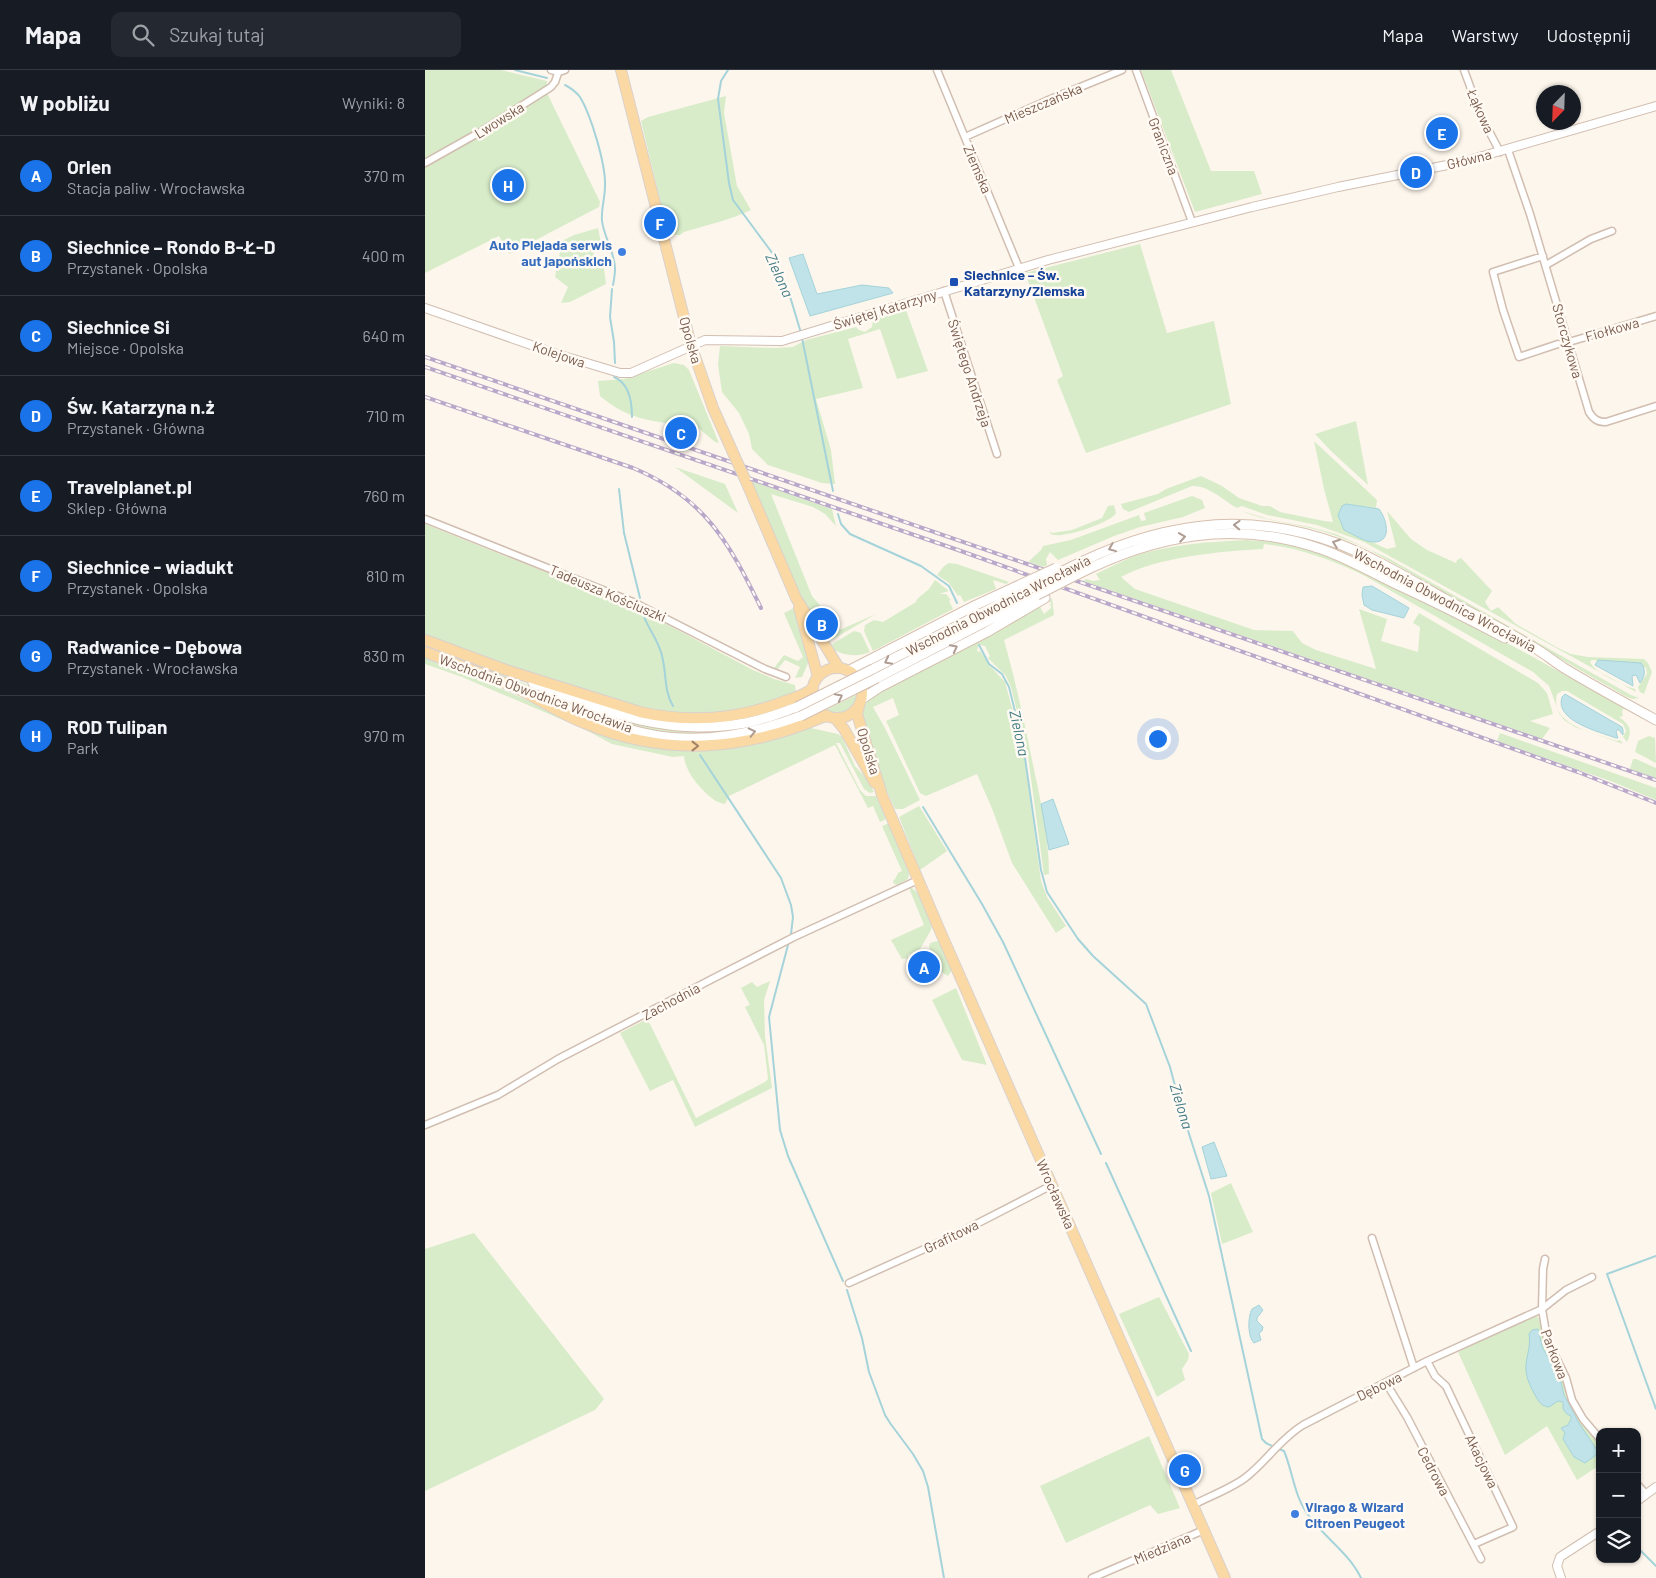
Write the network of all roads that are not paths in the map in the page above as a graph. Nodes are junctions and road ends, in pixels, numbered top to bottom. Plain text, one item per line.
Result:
1 (551, 70) edge
2 (621, 70) edge
3 (937, 70) edge
4 (1122, 70) edge
5 (1136, 70) edge
6 (1464, 70) edge
7 (561, 71) edge
8 (1656, 106) edge
9 (965, 137) junction
10 (1504, 151) junction
11 (425, 163) edge
12 (1192, 222) junction
13 (1612, 231) dead end
14 (1543, 256) junction
15 (1545, 265) junction
16 (1019, 268) junction
17 (944, 291) junction
18 (425, 308) edge
19 (1656, 316) edge
20 (1569, 342) junction
21 (1558, 344) dead end
22 (691, 346) junction
23 (1656, 406) edge
24 (997, 454) dead end
25 (425, 519) edge
26 (1060, 570) junction
27 (1041, 597) junction
28 (796, 598) junction
29 (425, 640) edge
30 (425, 652) edge
31 (1563, 667) junction
32 (844, 669) junction
33 (506, 670) junction
34 (875, 673) junction
35 (786, 677) dead end
36 (818, 677) junction
37 (813, 688) junction
38 (523, 692) junction
39 (860, 703) junction
40 (799, 711) junction
41 (832, 717) junction
42 (1656, 720) edge
43 (882, 795) junction
44 (889, 810) joint
45 (918, 880) junction
46 (425, 1125) edge
47 (1051, 1185) junction
48 (1371, 1238) dead end
49 (1545, 1259) dead end
50 (1593, 1277) dead end
51 (849, 1283) dead end
52 (1541, 1309) junction
53 (1427, 1361) junction
54 (1414, 1368) junction
55 (1386, 1383) junction
56 (1596, 1434) edge
57 (1656, 1487) edge
58 (1641, 1489) edge
59 (1645, 1494) junction
60 (1641, 1498) edge
61 (1193, 1504) junction
62 (1204, 1530) junction
63 (1596, 1534) edge
64 (1474, 1544) junction
65 (1481, 1559) dead end
66 (1092, 1578) edge
67 (1225, 1578) edge
68 (1561, 1578) edge

1 - 7 street
2 - 22 main road, Opolska
3 - 9 street, Ziemska
4 - 9 street, Mieszczańska
5 - 12 street, Graniczna
6 - 10 street, Łąkowa
7 - 11 street, Lwowska
8 - 10 street, Główna
9 - 16 street, Ziemska
10 - 12 street, Główna
10 - 14 street, Storczykowa
12 - 16 street, Świętej Katarzyny
13 - 15 street
14 - 15 street, Storczykowa
14 - 21 street, Storczykowa
15 - 20 street, Storczykowa
16 - 17 street, Świętej Katarzyny
17 - 22 street, Świętej Katarzyny
17 - 24 street, Świętego Andrzeja
18 - 22 street, Kolejowa
19 - 20 street, Fiołkowa
20 - 23 street, Storczykowa
22 - 28 main road, Opolska, bridge
25 - 35 street, Tadeusza Kościuszki
31 -> 26 main road, Wschodnia Obwodnica Wrocławia
26 - 32 main road, bridge
26 -> 34 main road, Wschodnia Obwodnica Wrocławia, bridge
27 -> 31 main road, Wschodnia Obwodnica Wrocławia, bridge
27 - 34 main road, Wschodnia Obwodnica Wrocławia
39 -> 27 main road
28 - 32 main road, Opolska
28 - 36 main road, Opolska
29 - 33 main road, Wschodnia Obwodnica Wrocławia
30 - 38 main road, Wschodnia Obwodnica Wrocławia
31 - 42 main road, Wschodnia Obwodnica Wrocławia
32 - 36 main road
32 - 39 main road
33 - 37 main road
33 - 40 main road, Wschodnia Obwodnica Wrocławia
34 - 40 main road, Wschodnia Obwodnica Wrocławia, bridge
36 - 37 main road
37 - 41 main road
38 -> 40 main road, Wschodnia Obwodnica Wrocławia
38 -> 41 main road
39 - 41 main road
39 - 43 main road, Opolska
41 - 43 main road, Opolska
43 - 44 main road, Opolska
44 - 45 main road, Wrocławska
45 - 46 street, Zachodnia
45 - 47 main road, Wrocławska
47 - 51 street, Grafitowa
47 - 61 main road, Wrocławska
48 - 54 street, Dębowa
49 - 52 street, Parkowa
50 - 52 street
52 - 53 street
52 - 56 street, Parkowa
53 - 54 street
53 - 64 street, Akacjowa
54 - 55 street, Dębowa
55 - 61 street, Dębowa
55 - 64 street, Cedrowa
57 - 59 street
58 - 59 street
59 - 60 street
61 - 62 main road, Wrocławska
62 - 66 street, Miedziana
62 - 67 main road, Wrocławska
63 - 68 street
64 - 65 street, Cedrowa

